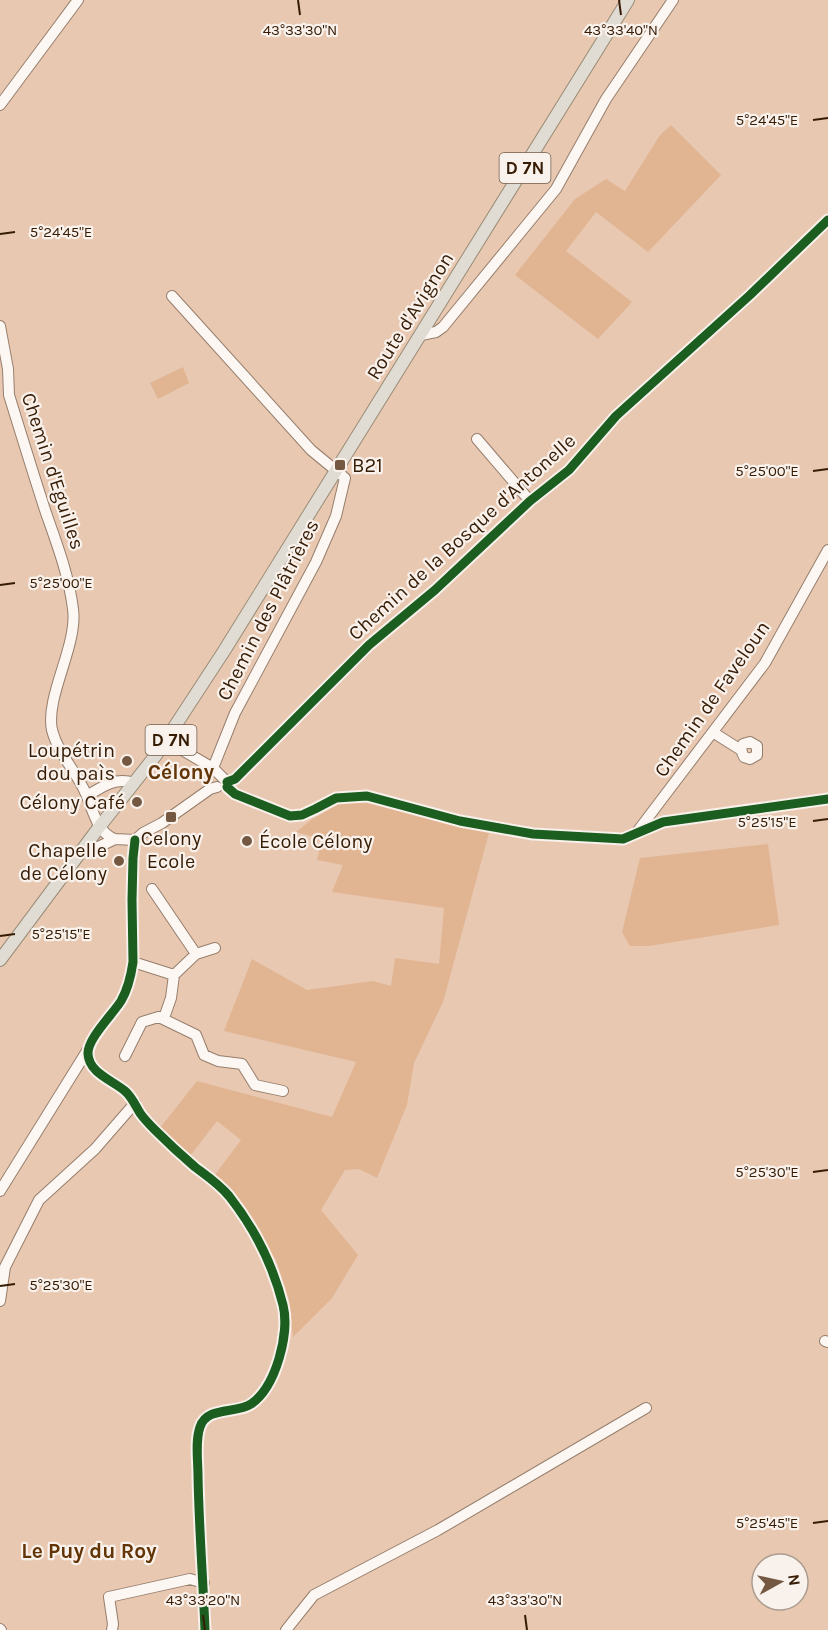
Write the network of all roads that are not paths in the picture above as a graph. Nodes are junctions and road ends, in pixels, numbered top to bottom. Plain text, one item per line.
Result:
1 (78, 0) edge
2 (628, 0) edge
3 (673, 0) edge
4 (0, 105) edge
5 (828, 220) edge
6 (172, 296) dead end
7 (1, 332) edge
8 (421, 335) junction
9 (477, 439) dead end
10 (336, 472) junction
11 (530, 501) junction
12 (828, 550) edge
13 (714, 734) junction
14 (168, 741) junction
15 (741, 750) dead end
16 (213, 768) junction
17 (134, 783) junction
18 (223, 784) junction
19 (87, 796) junction
20 (828, 799) edge
21 (102, 828) junction
22 (636, 833) junction
23 (115, 839) junction
24 (135, 840) junction
25 (88, 852) junction
26 (152, 889) dead end
27 (30, 920) junction
28 (215, 948) dead end
29 (196, 954) junction
30 (0, 960) edge
31 (133, 963) junction
32 (174, 975) junction
33 (159, 1017) junction
34 (87, 1051) junction
35 (125, 1056) dead end
36 (284, 1091) dead end
37 (135, 1103) junction
38 (0, 1191) edge
39 (0, 1301) edge
40 (646, 1408) dead end
41 (204, 1583) junction
42 (112, 1630) edge
43 (205, 1630) edge
44 (286, 1630) edge

1 - 4 street
2 - 8 main road, Route d'Avignon / D 7N
3 - 8 street
5 - 11 street, Chemin de la Bosque d'Antonelle
6 - 10 street
7 - 19 street, Chemin d'Eguilles
8 - 10 main road, Route d'Avignon / D 7N
9 - 11 street
10 - 14 main road, Route d'Avignon / D 7N
10 - 16 street, Chemin des Plâtrières
11 - 18 street, Chemin de la Bosque d'Antonelle
12 - 13 street, Chemin de Faveloun
13 - 15 street
13 - 22 street, Chemin de Faveloun
14 - 16 street
14 - 17 main road, Route d'Avignon / D 7N
14 - 21 main road, Route d'Avignon / D 7N
16 - 18 street
17 - 19 street
17 - 21 main road, Route d'Avignon / D 7N
18 - 22 street
18 - 24 street
19 - 21 street, Chemin d'Eguilles
20 - 22 street
21 - 23 street
21 - 25 main road, Route d'Avignon / D 7N
21 - 27 main road, Route d'Avignon / D 7N
23 - 24 street
23 - 25 street
24 - 31 street
25 - 27 main road, Route d'Avignon / D 7N
26 - 29 street
27 - 30 main road, Route d'Avignon / D 7N
28 - 29 street
29 - 32 street
31 - 32 street
31 - 34 street
32 - 33 street
33 - 35 street
33 - 36 street
34 - 37 street
34 - 38 street
37 - 39 street
37 - 41 street
40 - 44 street
41 - 42 street
41 - 43 street

